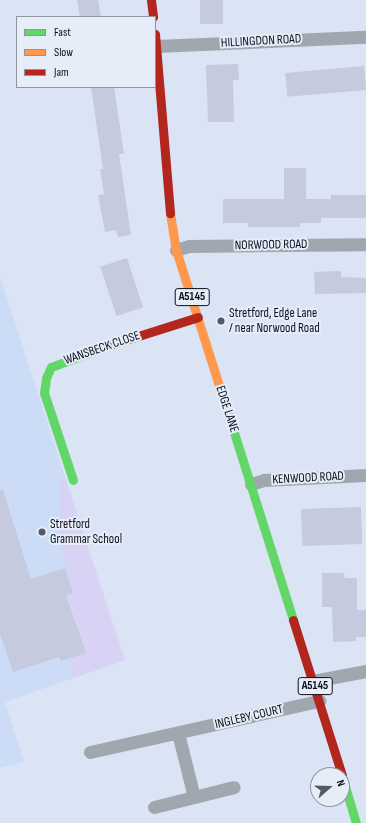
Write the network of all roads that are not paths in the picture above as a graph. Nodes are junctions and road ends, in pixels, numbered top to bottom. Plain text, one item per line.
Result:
1 (152, 0) edge
2 (153, 16) edge
3 (366, 37) edge
4 (156, 40) edge
5 (366, 244) edge
6 (176, 250) junction
7 (198, 317) junction
8 (366, 475) edge
9 (73, 480) dead end
10 (251, 484) junction
11 (366, 671) edge
12 (313, 681) junction
13 (319, 701) junction
14 (178, 733) junction
15 (90, 752) dead end
16 (339, 767) edge
17 (234, 787) dead end
18 (194, 797) junction
19 (350, 803) edge
20 (154, 807) dead end
21 (356, 823) edge

1 - 2 main road
3 - 4 street, HILLINGDON ROAD
4 - 6 main road, EDGE LANE / A5145
5 - 6 street, NORWOOD ROAD
6 - 7 main road, EDGE LANE / A5145
7 - 9 main road, WANSBECK CLOSE
7 - 10 main road, EDGE LANE / A5145
8 - 10 street, KENWOOD ROAD
10 - 12 main road, EDGE LANE / A5145
11 - 12 street
12 - 13 main road, EDGE LANE / A5145
13 - 14 street, INGLEBY COURT
13 - 16 main road, EDGE LANE / A5145
14 - 15 street, INGLEBY COURT
14 - 18 street
17 - 18 street
18 - 20 street
19 - 21 main road, EDGE LANE / A5145

